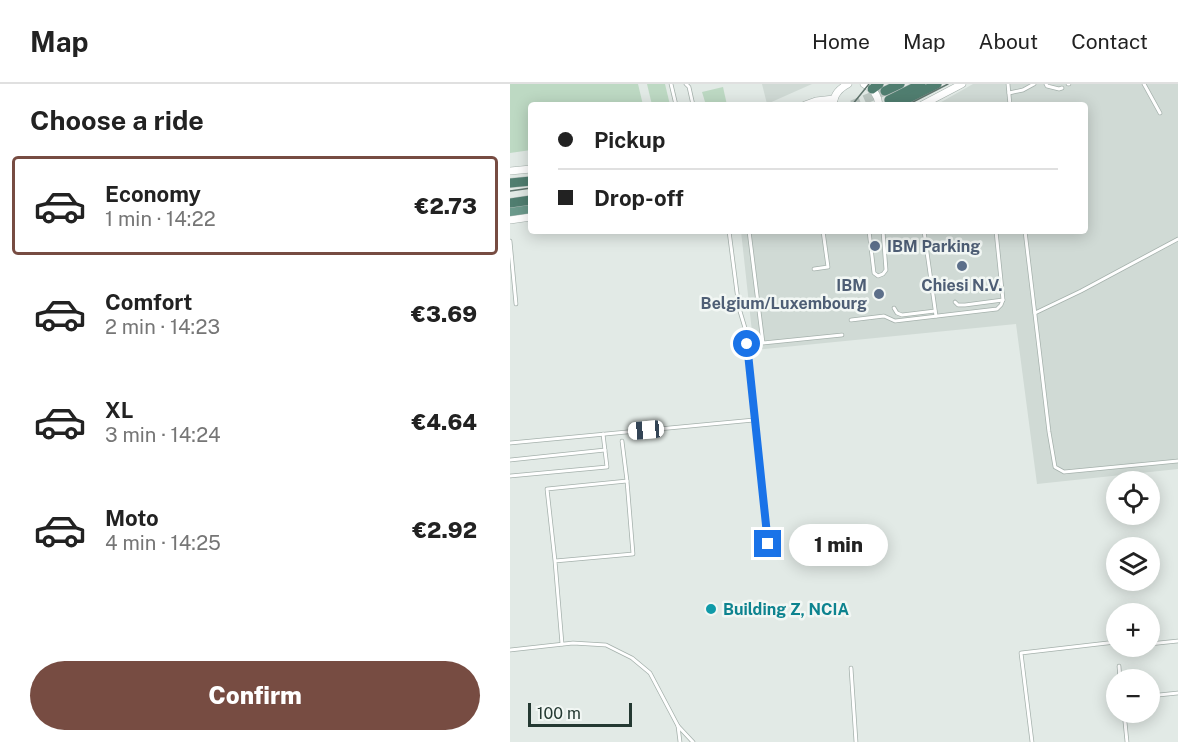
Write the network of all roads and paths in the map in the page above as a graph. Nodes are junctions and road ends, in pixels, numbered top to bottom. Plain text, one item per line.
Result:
1 (671, 84) edge
2 (686, 84) edge
3 (848, 84) edge
4 (900, 84) edge
5 (921, 84) edge
6 (937, 84) edge
7 (962, 84) edge
8 (1008, 84) edge
9 (1034, 84) edge
10 (1046, 84) edge
11 (1144, 84) edge
12 (1062, 88) dead end
13 (881, 92) edge
14 (1009, 95) junction
15 (675, 102) edge
16 (692, 102) edge
17 (813, 102) edge
18 (833, 102) edge
19 (928, 102) edge
20 (1010, 102) edge
21 (1160, 113) dead end
22 (528, 169) edge
23 (510, 171) edge
24 (528, 181) edge
25 (510, 183) edge
26 (528, 200) edge
27 (510, 203) edge
28 (528, 209) edge
29 (510, 212) edge
30 (528, 217) edge
31 (510, 220) edge
32 (729, 234) edge
33 (749, 234) edge
34 (823, 234) edge
35 (869, 234) edge
36 (884, 234) edge
37 (924, 234) edge
38 (996, 234) edge
39 (1025, 234) edge
40 (1178, 239) edge
41 (510, 241) edge
42 (814, 269) dead end
43 (1003, 300) junction
44 (955, 302) dead end
45 (516, 304) dead end
46 (894, 308) dead end
47 (935, 311) junction
48 (1035, 313) junction
49 (936, 316) junction
50 (851, 320) dead end
51 (842, 335) dead end
52 (754, 420) junction
53 (603, 434) junction
54 (622, 441) dead end
55 (510, 442) edge
56 (605, 450) junction
57 (510, 460) edge
58 (1178, 460) edge
59 (510, 476) edge
60 (627, 481) junction
61 (768, 544) dead end
62 (555, 561) junction
63 (1178, 641) edge
64 (1106, 643) edge
65 (1160, 643) edge
66 (562, 644) junction
67 (510, 650) edge
68 (1119, 666) dead end
69 (851, 668) dead end
70 (1119, 669) edge
71 (1178, 693) edge
72 (1160, 695) edge
73 (1125, 723) edge
74 (678, 726) junction
75 (680, 742) edge
76 (693, 742) edge
77 (856, 742) edge
78 (1032, 742) edge
79 (1127, 742) edge

1 - 15 lane
2 - 16 lane
3 - 18 street
4 - 13 highway
5 - 13 highway
6 - 13 highway
7 - 19 street
8 - 14 lane
9 - 14 lane
10 - 12 lane
11 - 21 lane
14 - 20 lane
17 - 18 street
22 - 23 street
24 - 25 highway
26 - 27 highway
28 - 29 main road
30 - 31 street
32 - 52 lane
33 - 51 lane
34 - 42 lane
35 - 36 lane
37 - 47 lane
38 - 43 lane
39 - 48 lane
40 - 48 lane
41 - 45 lane
43 - 44 lane
43 - 49 lane
46 - 47 lane
47 - 49 lane
48 - 58 lane
49 - 50 lane
52 - 53 lane
52 - 61 lane
53 - 55 lane
53 - 56 lane
54 - 60 lane
56 - 57 lane
56 - 59 lane
60 - 62 lane
60 - 62 lane
62 - 66 lane
63 - 65 lane
64 - 78 lane
66 - 67 lane
66 - 74 lane
68 - 70 lane
69 - 77 lane
71 - 72 lane
73 - 79 lane
74 - 75 lane
74 - 76 lane

